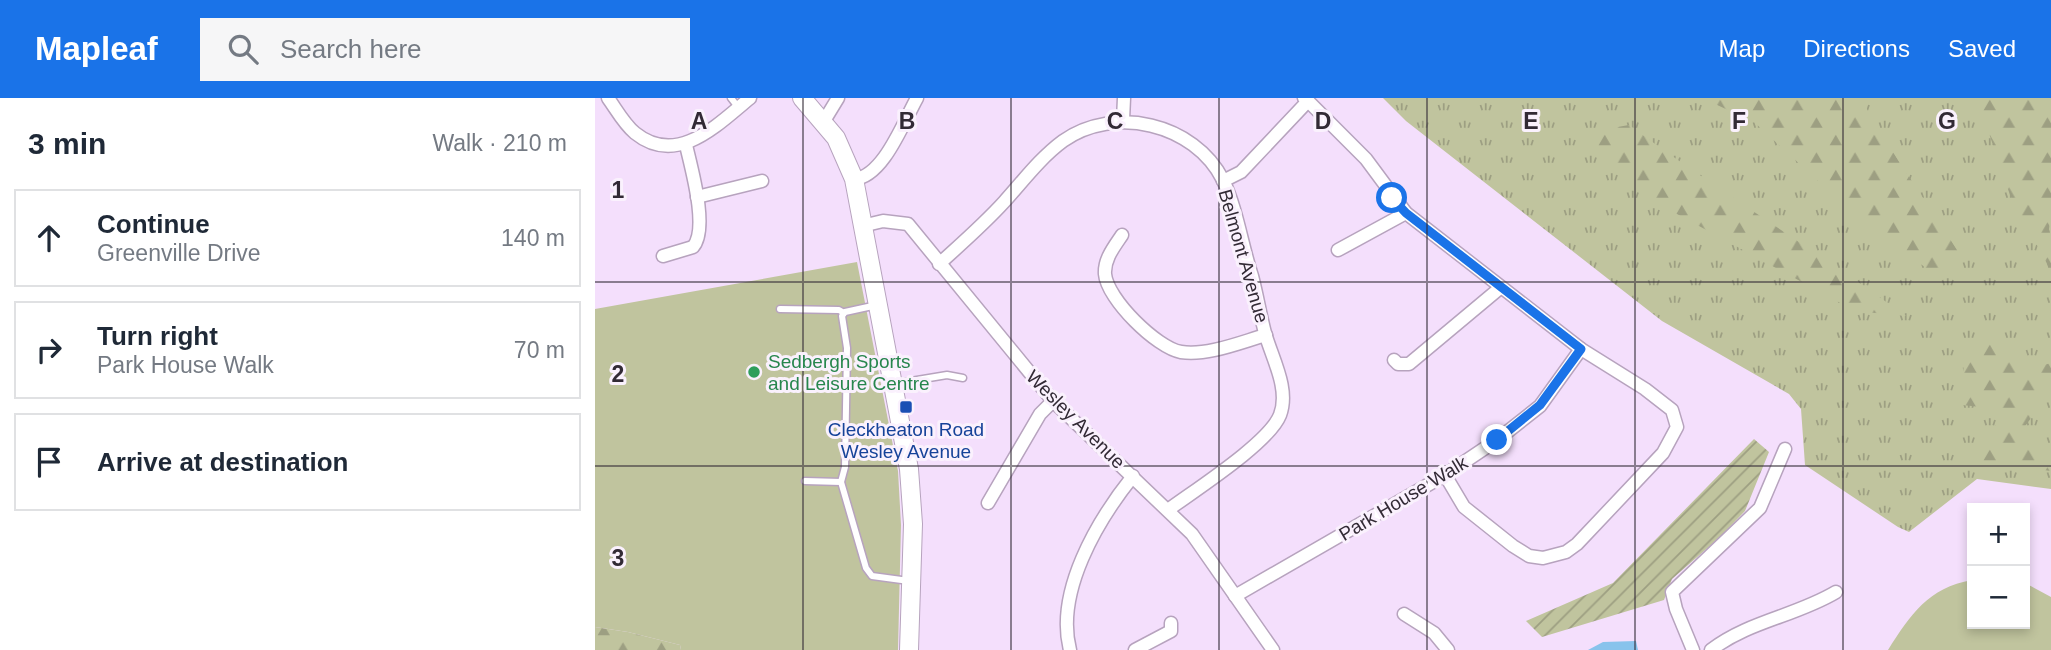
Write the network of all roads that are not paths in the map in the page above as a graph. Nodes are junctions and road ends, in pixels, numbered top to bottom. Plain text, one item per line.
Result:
1 (608, 98) edge
2 (750, 98) edge
3 (802, 98) edge
4 (838, 98) edge
5 (917, 98) edge
6 (1124, 98) edge
7 (1306, 100) edge
8 (735, 103) edge
9 (1123, 120) junction
10 (824, 121) junction
11 (686, 145) junction
12 (854, 179) junction
13 (762, 181) dead end
14 (1223, 181) junction
15 (697, 197) junction
16 (1406, 213) junction
17 (862, 226) junction
18 (1122, 235) dead end
19 (1338, 250) dead end
20 (663, 256) dead end
21 (939, 264) junction
22 (1500, 288) junction
23 (877, 305) junction
24 (780, 309) dead end
25 (844, 313) junction
26 (1266, 335) junction
27 (1581, 349) junction
28 (1394, 360) dead end
29 (963, 378) dead end
30 (891, 384) junction
31 (1053, 401) junction
32 (1785, 449) dead end
33 (1445, 475) junction
34 (1133, 476) junction
35 (805, 481) dead end
36 (841, 482) junction
37 (988, 503) dead end
38 (1168, 510) junction
39 (911, 581) junction
40 (1836, 592) dead end
41 (1235, 596) junction
42 (1404, 614) dead end
43 (1171, 623) dead end
44 (909, 650) edge
45 (1070, 650) edge
46 (1135, 650) edge
47 (1273, 650) edge
48 (1448, 650) edge
49 (1693, 650) edge
50 (1711, 650) edge

1 - 11 street
2 - 8 street
3 - 10 street
4 - 10 street
5 - 12 street
6 - 9 street
7 - 14 street
7 - 16 street
8 - 11 street
9 - 14 street, Belmont Avenue
9 - 21 street, Belmont Avenue
10 - 12 street
11 - 15 street
12 - 17 street
13 - 15 street
14 - 26 street, Belmont Avenue
15 - 20 street
16 - 19 street
16 - 22 street
17 - 21 street, Wesley Avenue
17 - 23 street
18 - 26 street
21 - 31 street, Wesley Avenue
22 - 27 street
22 - 28 street
23 - 25 lane
23 - 30 street
24 - 25 lane
25 - 36 lane
26 - 38 street, Belmont Avenue
27 - 33 street, Park House Walk
27 - 33 street
29 - 30 lane
30 - 39 street
31 - 34 street, Wesley Avenue
31 - 37 street
32 - 49 street
33 - 41 street, Park House Walk
34 - 38 street, Wesley Avenue
34 - 45 street
35 - 36 lane
36 - 39 lane
38 - 41 street, Wesley Avenue
39 - 44 street
40 - 50 street
41 - 47 street, Wesley Avenue
42 - 48 street
43 - 46 street

